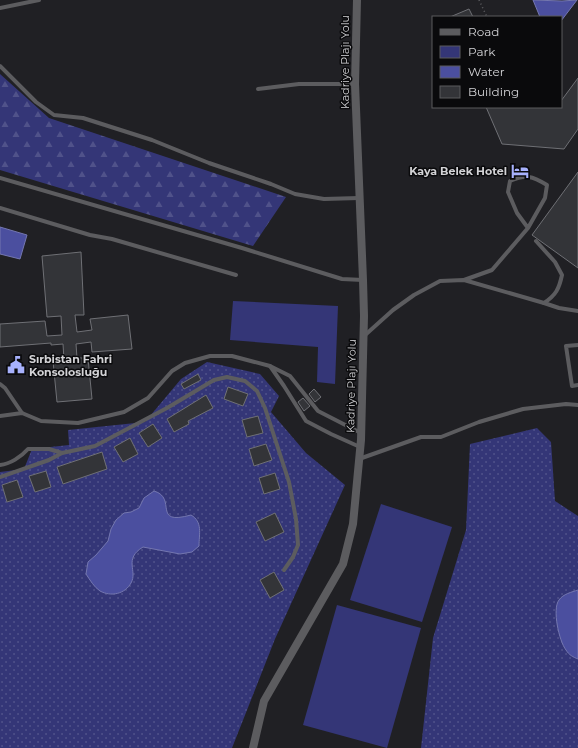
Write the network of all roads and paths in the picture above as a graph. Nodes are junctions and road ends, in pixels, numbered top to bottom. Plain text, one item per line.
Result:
1 (39, 0) edge
2 (357, 0) edge
3 (479, 0) edge
4 (0, 8) edge
5 (487, 16) edge
6 (0, 66) edge
7 (355, 84) junction
8 (258, 89) dead end
9 (0, 178) edge
10 (360, 198) junction
11 (0, 208) edge
12 (528, 228) junction
13 (536, 241) dead end
14 (236, 275) dead end
15 (364, 280) junction
16 (464, 280) junction
17 (544, 303) junction
18 (578, 310) edge
19 (363, 336) junction
20 (578, 345) edge
21 (270, 366) junction
22 (0, 384) edge
23 (578, 385) edge
24 (578, 405) edge
25 (22, 413) junction
26 (0, 416) edge
27 (361, 433) junction
28 (360, 447) junction
29 (62, 453) junction
30 (359, 459) junction
31 (0, 465) edge
32 (0, 477) edge
33 (284, 570) dead end
34 (253, 748) edge

1 - 4 lane
2 - 7 street, Kadriye Plajı Yolu
3 - 5 path
6 - 10 lane
7 - 8 lane
7 - 10 street, Kadriye Plajı Yolu
9 - 15 lane
10 - 15 street, Kadriye Plajı Yolu
11 - 14 lane
12 - 12 lane
12 - 16 lane
13 - 17 lane
15 - 19 street, Kadriye Plajı Yolu
16 - 17 lane
16 - 19 lane
17 - 18 lane
19 - 27 street, Kadriye Plajı Yolu
20 - 23 lane
21 - 25 lane
21 - 27 lane
21 - 28 lane
22 - 25 lane
24 - 30 lane
25 - 26 lane
27 - 28 street, Kadriye Plajı Yolu
28 - 30 street, Kadriye Plajı Yolu
29 - 31 lane
29 - 32 lane
29 - 33 lane
30 - 34 street, Kadriye Plajı Yolu

